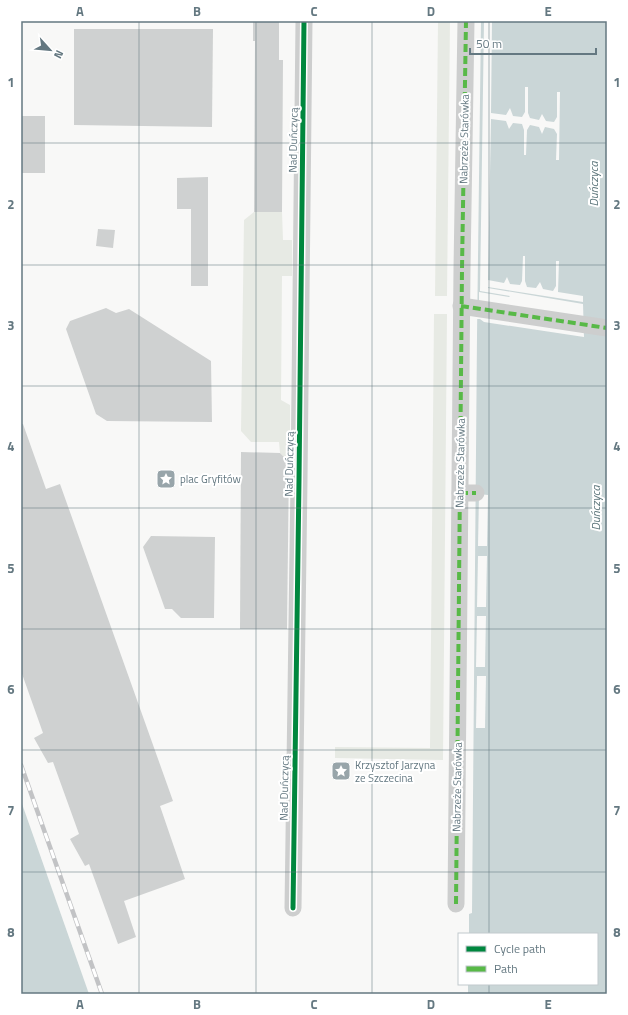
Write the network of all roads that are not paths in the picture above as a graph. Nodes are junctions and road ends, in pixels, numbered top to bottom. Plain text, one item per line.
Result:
1 (304, 21) edge
2 (466, 21) edge
3 (469, 307) junction
4 (607, 328) edge
5 (456, 904) dead end
6 (292, 908) dead end

1 - 6 street, Nad Duńczycą
2 - 3 street, Nabrzeże Starówka
3 - 4 street
3 - 5 street, Nabrzeże Starówka

